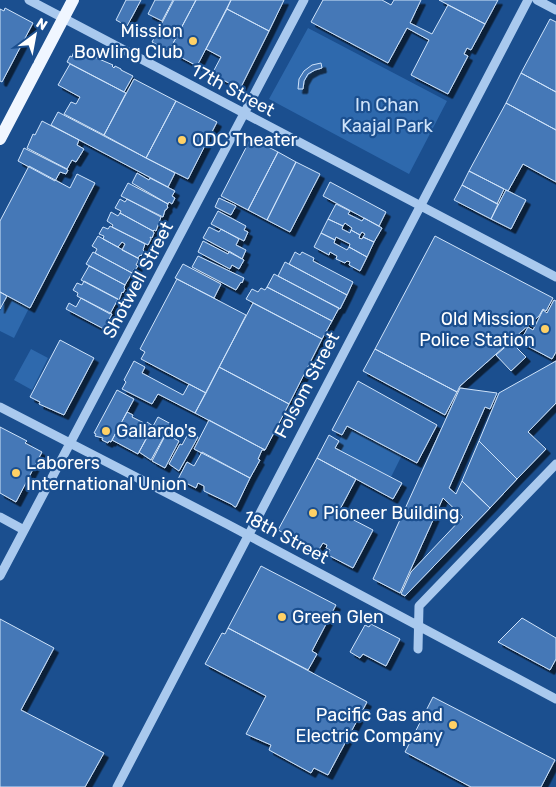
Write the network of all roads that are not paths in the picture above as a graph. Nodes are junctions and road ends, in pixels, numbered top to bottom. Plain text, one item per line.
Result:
1 (28, 0) edge
2 (73, 0) edge
3 (304, 0) edge
4 (528, 0) edge
5 (537, 0) edge
6 (556, 10) edge
7 (63, 18) junction
8 (244, 114) junction
9 (0, 139) edge
10 (421, 206) junction
11 (556, 277) edge
12 (0, 407) edge
13 (70, 444) junction
14 (556, 464) edge
15 (0, 517) edge
16 (24, 530) junction
17 (247, 535) junction
18 (0, 576) edge
19 (418, 626) junction
20 (418, 649) dead end
21 (556, 699) edge
22 (117, 787) edge

1 - 7 street, 17th Street
2 - 7 main road
3 - 8 street, Shotwell Street
4 - 10 street, Folsom Street
5 - 6 street
7 - 8 street, 17th Street
7 - 9 main road
8 - 10 street, 17th Street
8 - 13 street, Shotwell Street
10 - 11 street, 17th Street
10 - 17 street, Folsom Street
12 - 13 street, 18th Street
13 - 16 street, Shotwell Street
13 - 17 street, 18th Street
14 - 19 street
15 - 16 street
16 - 18 street, Shotwell Street
17 - 19 street, 18th Street
17 - 22 street, Folsom Street
19 - 20 street
19 - 21 street, 18th Street

